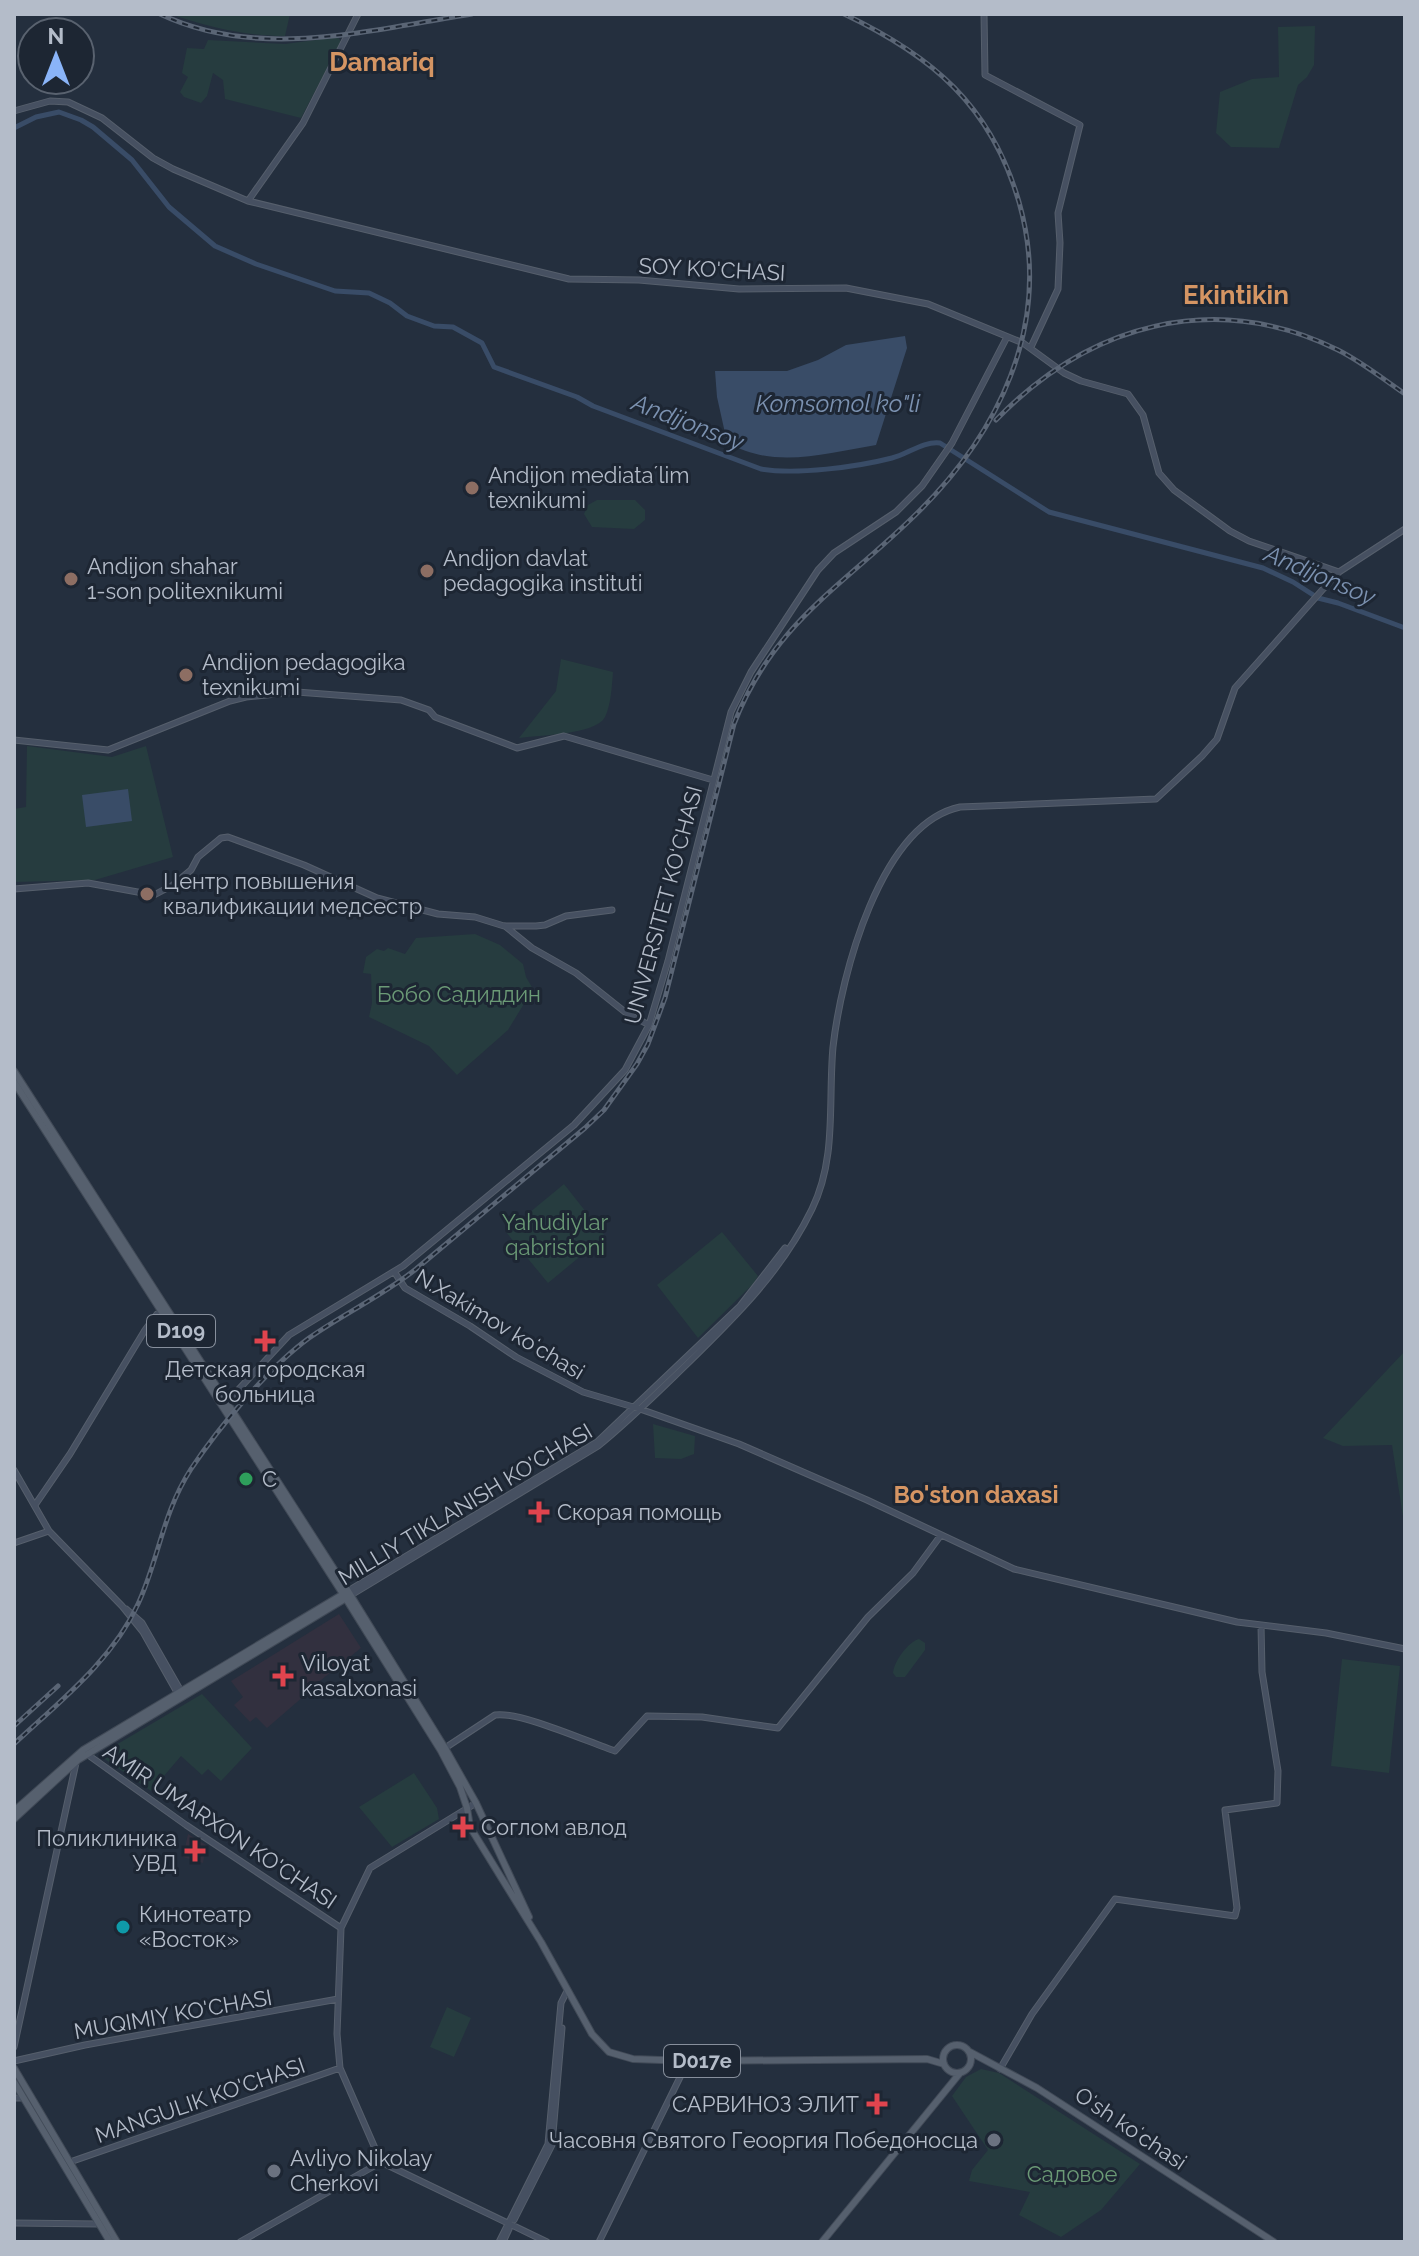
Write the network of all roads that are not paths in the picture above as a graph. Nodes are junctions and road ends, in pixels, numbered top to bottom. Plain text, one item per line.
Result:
1 (358, 14) edge
2 (984, 14) edge
3 (14, 111) edge
4 (248, 201) junction
5 (1007, 337) junction
6 (1031, 347) junction
7 (1405, 529) edge
8 (1339, 572) junction
9 (14, 740) edge
10 (713, 780) junction
11 (14, 889) edge
12 (612, 910) dead end
13 (504, 926) junction
14 (649, 1025) junction
15 (15, 1079) edge
16 (395, 1273) junction
17 (164, 1310) junction
18 (186, 1344) junction
19 (227, 1402) junction
20 (638, 1408) junction
21 (14, 1470) edge
22 (35, 1505) junction
23 (49, 1531) junction
24 (941, 1535) junction
25 (14, 1543) edge
26 (347, 1595) junction
27 (1261, 1625) junction
28 (1405, 1649) edge
29 (181, 1694) junction
30 (443, 1749) junction
31 (84, 1752) junction
32 (74, 1760) junction
33 (476, 1803) junction
34 (467, 1808) junction
35 (14, 1811) edge
36 (14, 1819) edge
37 (341, 1928) junction
38 (541, 1942) junction
39 (568, 1994) junction
40 (338, 1999) junction
41 (14, 2047) edge
42 (970, 2052) junction
43 (944, 2053) junction
44 (927, 2059) junction
45 (14, 2061) edge
46 (688, 2061) junction
47 (945, 2066) junction
48 (969, 2067) junction
49 (998, 2067) junction
50 (14, 2068) edge
51 (340, 2068) junction
52 (960, 2073) junction
53 (14, 2082) edge
54 (945, 2090) junction
55 (14, 2098) edge
56 (24, 2098) junction
57 (70, 2162) junction
58 (381, 2162) junction
59 (14, 2223) edge
60 (510, 2223) junction
61 (99, 2224) junction
62 (110, 2242) edge
63 (117, 2242) edge
64 (240, 2242) edge
65 (501, 2242) edge
66 (547, 2242) edge
67 (599, 2242) edge
68 (822, 2242) edge
69 (1274, 2242) edge

1 - 4 main road
2 - 6 main road
3 - 4 main road, SOY KO'CHASI
4 - 5 main road, SOY KO'CHASI
5 - 6 main road, SOY KO'CHASI
5 - 10 main road, UNIVERSITET KО‘CHASI
6 - 8 main road, SOY KO'CHASI
7 - 8 main road, MILLIY TIKLANISH KO'CHASI
8 - 20 main road, MILLIY TIKLANISH KO'CHASI
9 - 10 main road
10 - 14 main road, UNIVERSITET KО‘CHASI
11 - 13 main road
12 - 13 main road
13 - 14 main road
14 - 16 main road, UNIVERSITET KО‘CHASI
15 - 17 main road, D109
16 - 19 main road, UNIVERSITET KО‘CHASI
16 - 20 main road, N.Xakimov koʻchasi
17 - 18 main road, D109
17 - 22 main road
18 - 19 main road, D109
18 - 26 main road, D109
19 - 26 main road, D109
20 - 24 main road, N.Xakimov koʻchasi
20 - 26 main road, MILLIY TIKLANISH KO'CHASI
21 - 22 main road
22 - 23 main road
23 - 25 main road
23 - 29 main road
24 - 27 main road, N.Xakimov koʻchasi
24 - 30 main road
26 - 29 main road, MILLIY TIKLANISH KO'CHASI
26 - 30 main road, D017e
27 - 28 main road, N.Xakimov koʻchasi
27 - 49 main road
29 - 31 main road, MILLIY TIKLANISH KO'CHASI
30 - 33 main road, D017e
30 - 34 main road, D017e
31 - 32 main road, MILLIY TIKLANISH KO'CHASI
31 - 37 main road, AMIR UMARXON KO'CHASI
32 - 35 main road
32 - 36 main road
32 - 41 main road
33 - 34 main road
33 - 38 main road, D017e
34 - 37 main road
34 - 38 main road, D017e
37 - 40 main road
38 - 39 main road, D017e
39 - 46 main road, D017e
39 - 60 main road
40 - 45 main road, MUQIMIY KO'CHASI
40 - 51 main road
42 - 43 main road, D017e
42 - 48 main road
42 - 49 main road, Oʻsh koʻchasi
43 - 44 main road, D017e
43 - 47 main road
44 - 46 main road, D017e
44 - 47 main road, D017e
46 - 67 main road
47 - 52 main road, D017e
47 - 54 main road
48 - 49 main road
48 - 52 main road
49 - 69 main road, Oʻsh koʻchasi
50 - 57 main road
51 - 57 main road, MANGULIK KO'CHASI
51 - 58 main road
52 - 54 main road
53 - 56 main road
54 - 68 main road
55 - 56 main road
56 - 61 main road
57 - 63 main road
58 - 60 main road
58 - 64 main road
59 - 61 main road
60 - 65 main road
60 - 66 main road
61 - 62 main road

